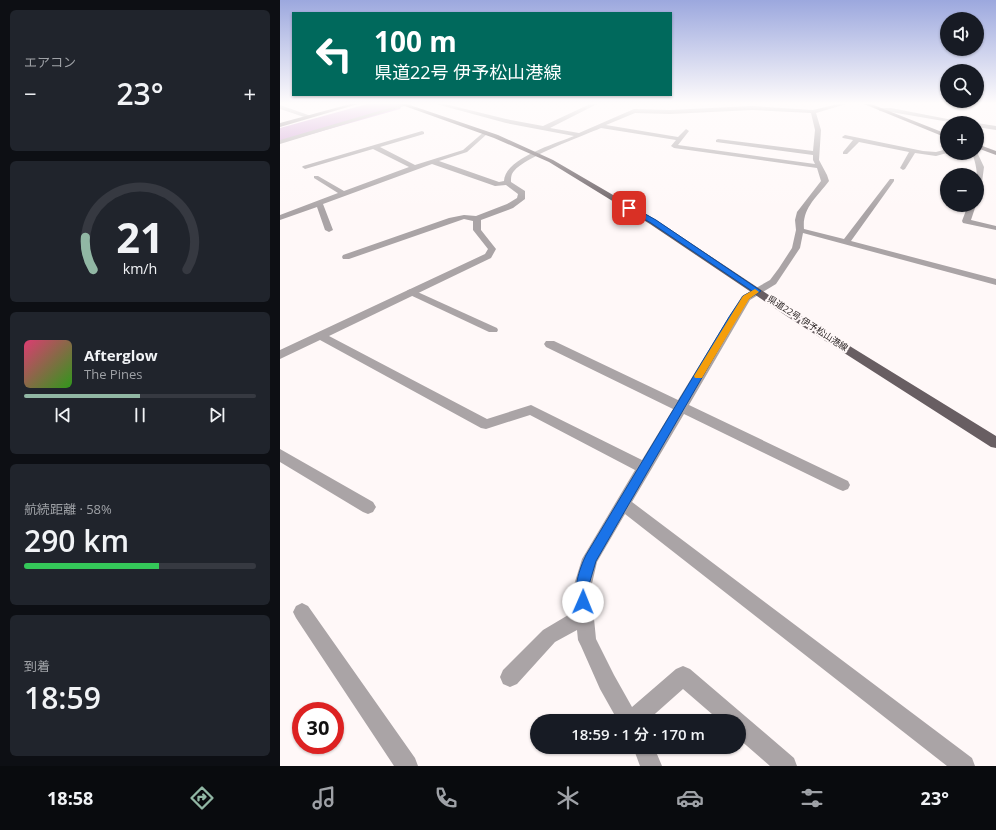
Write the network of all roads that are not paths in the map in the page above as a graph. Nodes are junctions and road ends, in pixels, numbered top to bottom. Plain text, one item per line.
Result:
1 (680, 139) edge
2 (394, 140) edge
3 (478, 140) edge
4 (502, 140) edge
5 (571, 140) edge
6 (817, 140) edge
7 (857, 140) joint
8 (718, 141) dead end
9 (374, 147) junction
10 (984, 149) edge
11 (913, 151) junction
12 (816, 153) junction
13 (845, 153) dead end
14 (940, 153) edge
15 (996, 153) edge
16 (538, 154) junction
17 (434, 162) junction
18 (818, 166) junction
19 (305, 167) dead end
20 (415, 167) junction
21 (903, 168) dead end
22 (316, 177) dead end
23 (892, 180) dead end
24 (507, 183) junction
25 (344, 194) junction
26 (319, 203) junction
27 (969, 212) edge
28 (280, 218) edge
29 (477, 219) junction
30 (996, 228) edge
31 (329, 230) dead end
32 (800, 230) junction
33 (846, 242) junction
34 (346, 258) dead end
35 (996, 282) edge
36 (757, 291) junction
37 (411, 292) junction
38 (493, 330) dead end
39 (320, 336) junction
40 (550, 344) dead end
41 (280, 355) edge
42 (680, 407) junction
43 (996, 443) edge
44 (280, 455) edge
45 (644, 468) junction
46 (843, 485) dead end
47 (623, 504) junction
48 (368, 507) dead end
49 (302, 612) dead end
50 (585, 615) junction
51 (510, 677) dead end
52 (626, 714) edge
53 (638, 714) edge
54 (727, 714) edge
55 (746, 731) edge
56 (646, 754) edge
57 (407, 766) edge
58 (651, 766) edge
59 (786, 766) edge
60 (964, 766) edge

1 - 18 street
2 - 9 street
3 - 17 street
4 - 16 main road, 県道22号 伊予松山港線
5 - 16 street
6 - 12 street
7 - 11 street
7 - 13 street
8 - 12 street
9 - 19 street
9 - 20 street
10 - 15 main road
11 - 14 street
11 - 21 street
12 - 18 street
16 - 24 street
16 - 36 main road, 県道22号 伊予松山港線
17 - 20 street
17 - 24 street
18 - 32 street
20 - 25 street
22 - 25 street
23 - 33 street
24 - 29 street
25 - 26 street
26 - 28 street
26 - 31 street
27 - 30 street
29 - 34 street
29 - 37 street
32 - 33 street
32 - 36 street
33 - 35 street
36 - 42 street
36 - 43 main road, 県道22号 伊予松山港線
37 - 38 street
37 - 39 street
39 - 41 street
39 - 45 street
40 - 42 street
42 - 45 street
42 - 46 street
44 - 48 street
45 - 47 street
47 - 50 street
47 - 60 street
49 - 57 street
50 - 51 street
50 - 52 street
53 - 54 street
55 - 59 street
56 - 58 street

